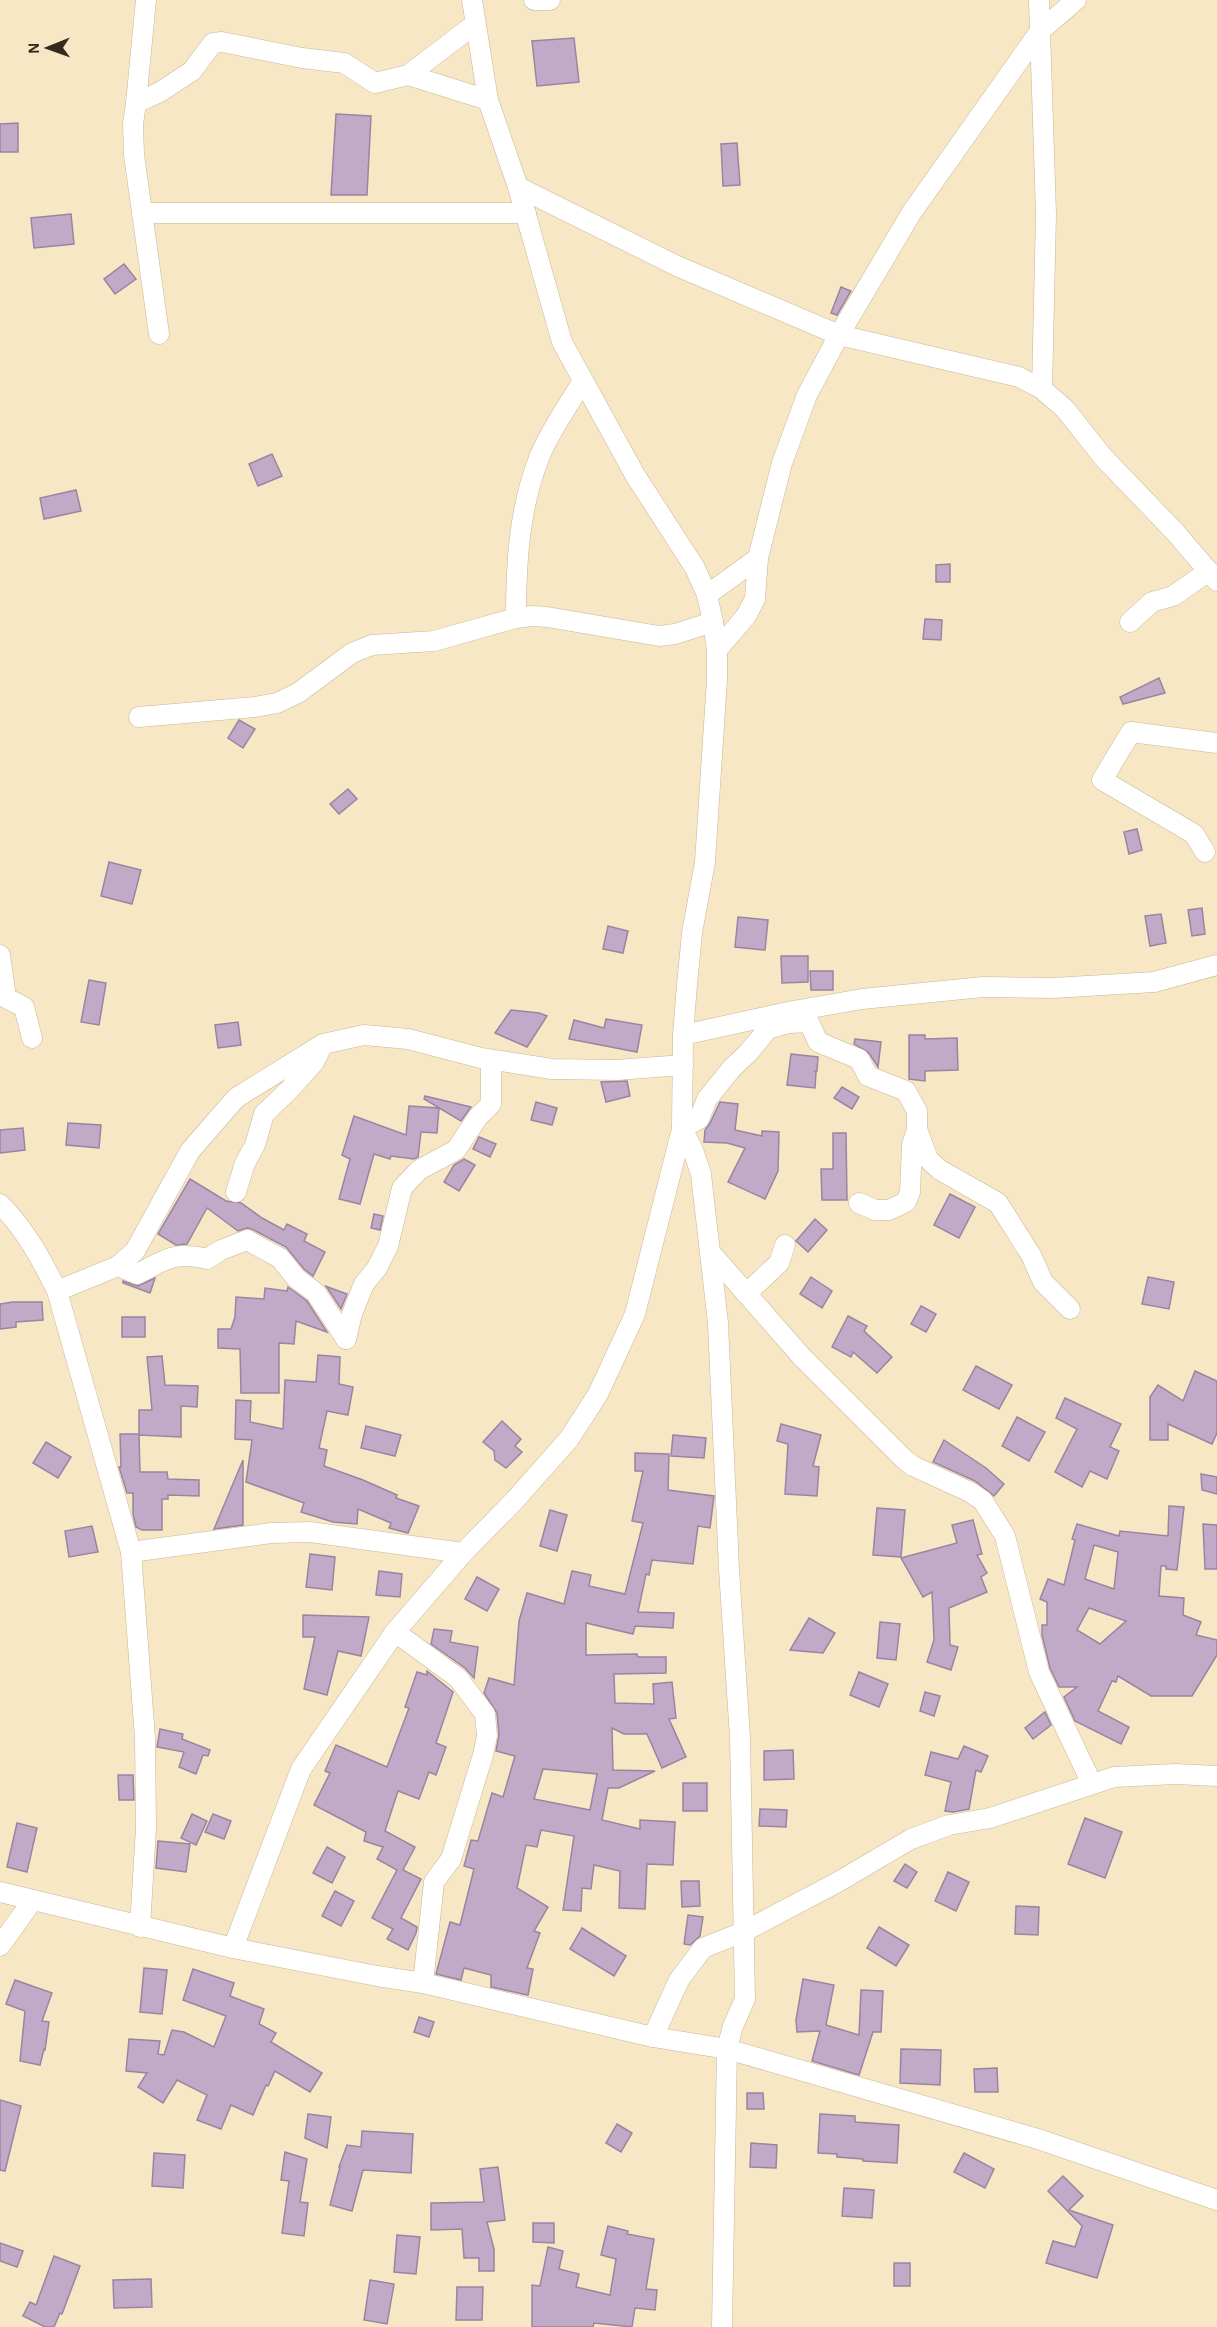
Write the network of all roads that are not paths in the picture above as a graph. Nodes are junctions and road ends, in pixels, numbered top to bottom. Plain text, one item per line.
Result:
1 (146, 0) edge
2 (472, 0) edge
3 (534, 0) edge
4 (550, 0) edge
5 (1039, 0) edge
6 (1076, 0) edge
7 (475, 24) junction
8 (1040, 31) junction
9 (408, 75) junction
10 (488, 99) junction
11 (136, 103) junction
12 (518, 187) junction
13 (142, 213) junction
14 (526, 213) junction
15 (159, 334) dead end
16 (838, 335) junction
17 (583, 381) junction
18 (1042, 389) junction
19 (758, 558) junction
20 (1213, 576) edge
21 (706, 595) junction
22 (516, 618) junction
23 (713, 622) junction
24 (1130, 622) dead end
25 (717, 650) junction
26 (139, 717) dead end
27 (1217, 743) edge
28 (1206, 852) dead end
29 (0, 955) edge
30 (1217, 965) edge
31 (683, 1035) junction
32 (32, 1038) dead end
33 (323, 1044) junction
34 (491, 1060) junction
35 (683, 1065) junction
36 (682, 1129) junction
37 (917, 1129) junction
38 (236, 1192) dead end
39 (859, 1203) dead end
40 (0, 1204) edge
41 (785, 1245) dead end
42 (710, 1252) junction
43 (118, 1266) junction
44 (57, 1291) junction
45 (746, 1294) junction
46 (1070, 1309) dead end
47 (130, 1552) junction
48 (463, 1553) junction
49 (395, 1632) junction
50 (1217, 1776) edge
51 (1092, 1784) junction
52 (0, 1892) edge
53 (33, 1900) junction
54 (140, 1927) junction
55 (743, 1932) junction
56 (0, 1946) edge
57 (233, 1948) junction
58 (423, 1983) junction
59 (653, 2037) junction
60 (727, 2049) junction
61 (1217, 2200) edge
62 (722, 2327) edge

1 - 11 street
2 - 7 street
3 - 4 street
5 - 8 street
6 - 8 street
7 - 9 street
7 - 10 street
8 - 16 street
8 - 18 street
9 - 10 street
9 - 11 street
10 - 12 street
11 - 13 street
12 - 14 street
12 - 16 street
13 - 14 street
13 - 15 street
14 - 17 street
16 - 18 street
16 - 19 street
17 - 21 street
17 - 22 street
18 - 20 street
19 - 21 street
19 - 25 street
20 - 24 street
21 - 23 street
22 - 23 street
22 - 26 street
23 - 25 street
25 - 31 street
27 - 28 street
29 - 32 street
30 - 31 street
31 - 35 street
33 - 34 street
33 - 38 street
33 - 43 street
34 - 35 street
34 - 43 street
35 - 36 street
36 - 37 street
36 - 42 street
36 - 48 street
37 - 39 street
37 - 46 street
40 - 44 street
41 - 45 street
42 - 45 street
42 - 55 street
43 - 44 street
44 - 47 street
45 - 51 street
47 - 48 street
47 - 54 street
48 - 49 street
49 - 57 street
49 - 58 street
50 - 51 street
51 - 55 street
52 - 53 street
53 - 54 street
53 - 56 street
54 - 57 street
55 - 59 street
55 - 60 street
57 - 58 street
58 - 59 street
59 - 60 street
60 - 61 street
60 - 62 street

